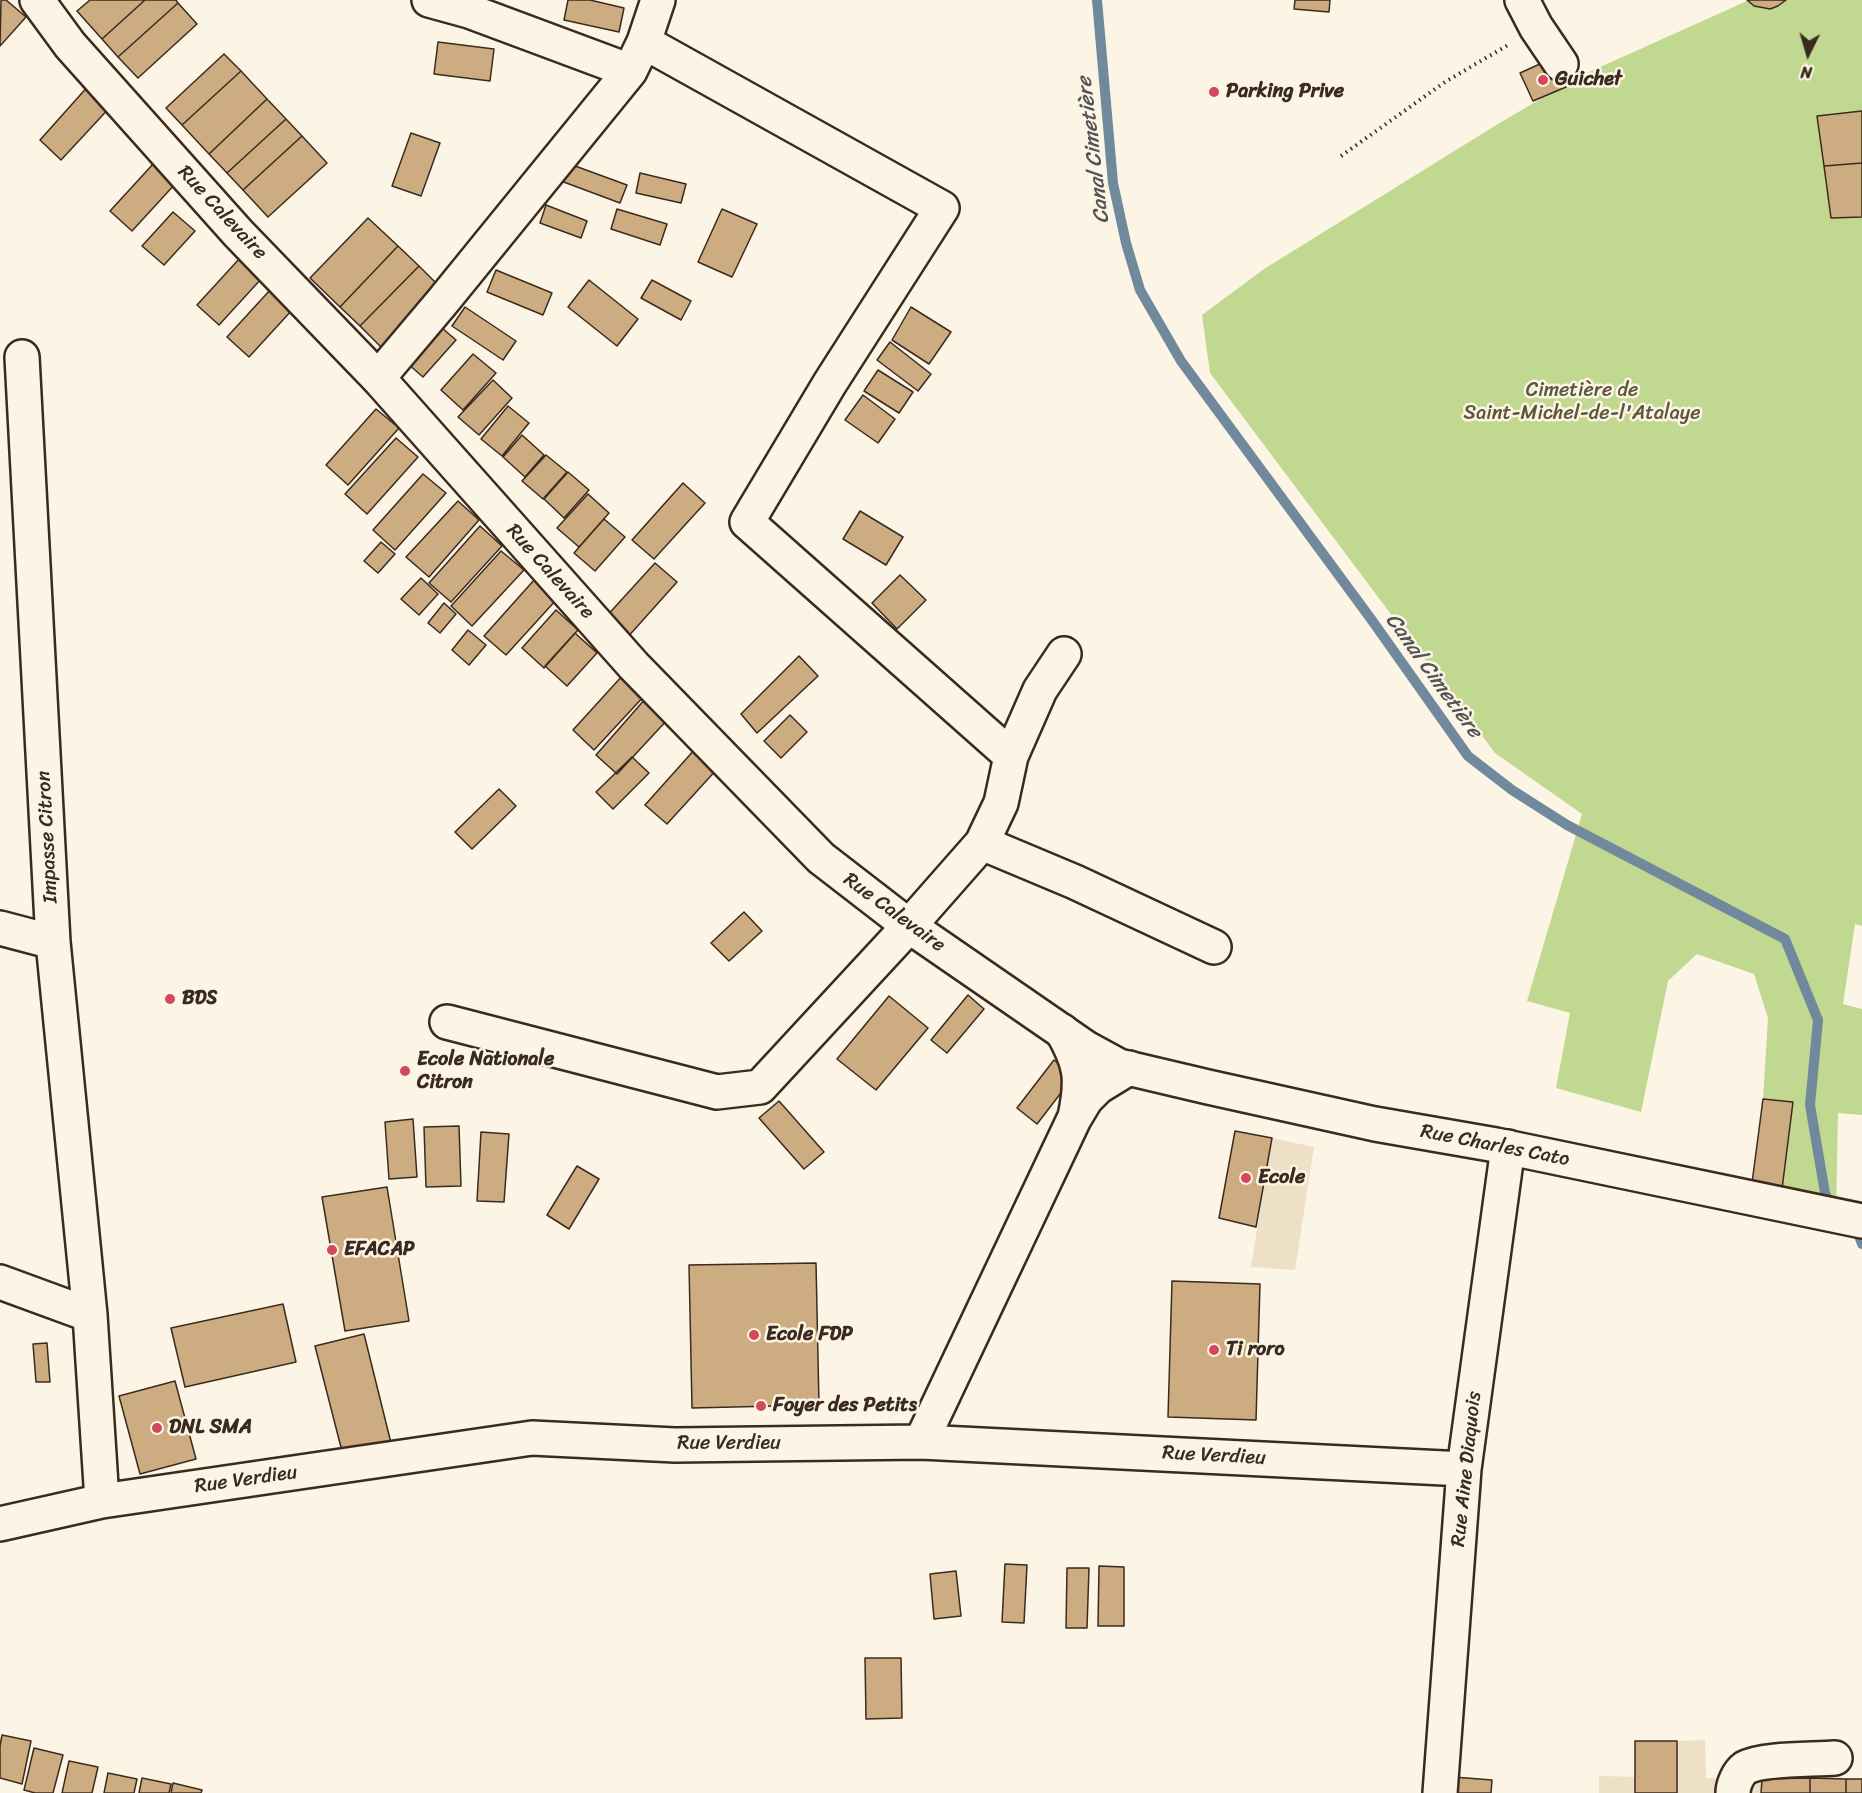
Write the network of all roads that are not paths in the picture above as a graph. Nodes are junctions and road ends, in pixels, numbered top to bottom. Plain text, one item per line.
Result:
1 (37, 0) edge
2 (429, 0) edge
3 (658, 0) edge
4 (1529, 14) edge
5 (644, 42) junction
6 (1561, 64) dead end
7 (630, 71) junction
8 (22, 357) dead end
9 (378, 378) junction
10 (1064, 654) dead end
11 (1011, 756) junction
12 (982, 843) junction
13 (909, 926) junction
14 (0, 928) edge
15 (54, 942) junction
16 (1214, 947) dead end
17 (447, 1022) dead end
18 (1062, 1031) junction
19 (1129, 1068) junction
20 (1074, 1119) junction
21 (1508, 1148) junction
22 (1862, 1221) edge
23 (0, 1282) edge
24 (90, 1315) junction
25 (921, 1442) junction
26 (1464, 1468) junction
27 (102, 1501) junction
28 (0, 1524) edge
29 (1835, 1758) dead end
30 (1440, 1793) edge
31 (1733, 1793) edge

1 - 9 street, Rue Calevaire
2 - 7 street
3 - 5 street
4 - 6 street
5 - 7 street
5 - 11 street
7 - 9 street
8 - 15 street, Impasse Citron
9 - 13 street, Rue Calevaire
10 - 11 street
11 - 12 street
12 - 13 street
12 - 16 street
13 - 17 street
13 - 18 street, Rue Calevaire
14 - 15 street
15 - 24 street, Impasse Citron
18 - 19 street, Rue Calevaire
18 - 20 street
19 - 20 street
19 - 21 street, Rue Charles Cato
20 - 25 street
21 - 22 street, Rue Charles Cato
21 - 26 street, Rue Aine Diaquois
23 - 24 street
24 - 27 street, Impasse Citron
25 - 26 street, Rue Verdieu
25 - 27 street, Rue Verdieu
26 - 30 street, Rue Aine Diaquois
27 - 28 street, Rue Verdieu
29 - 31 street

